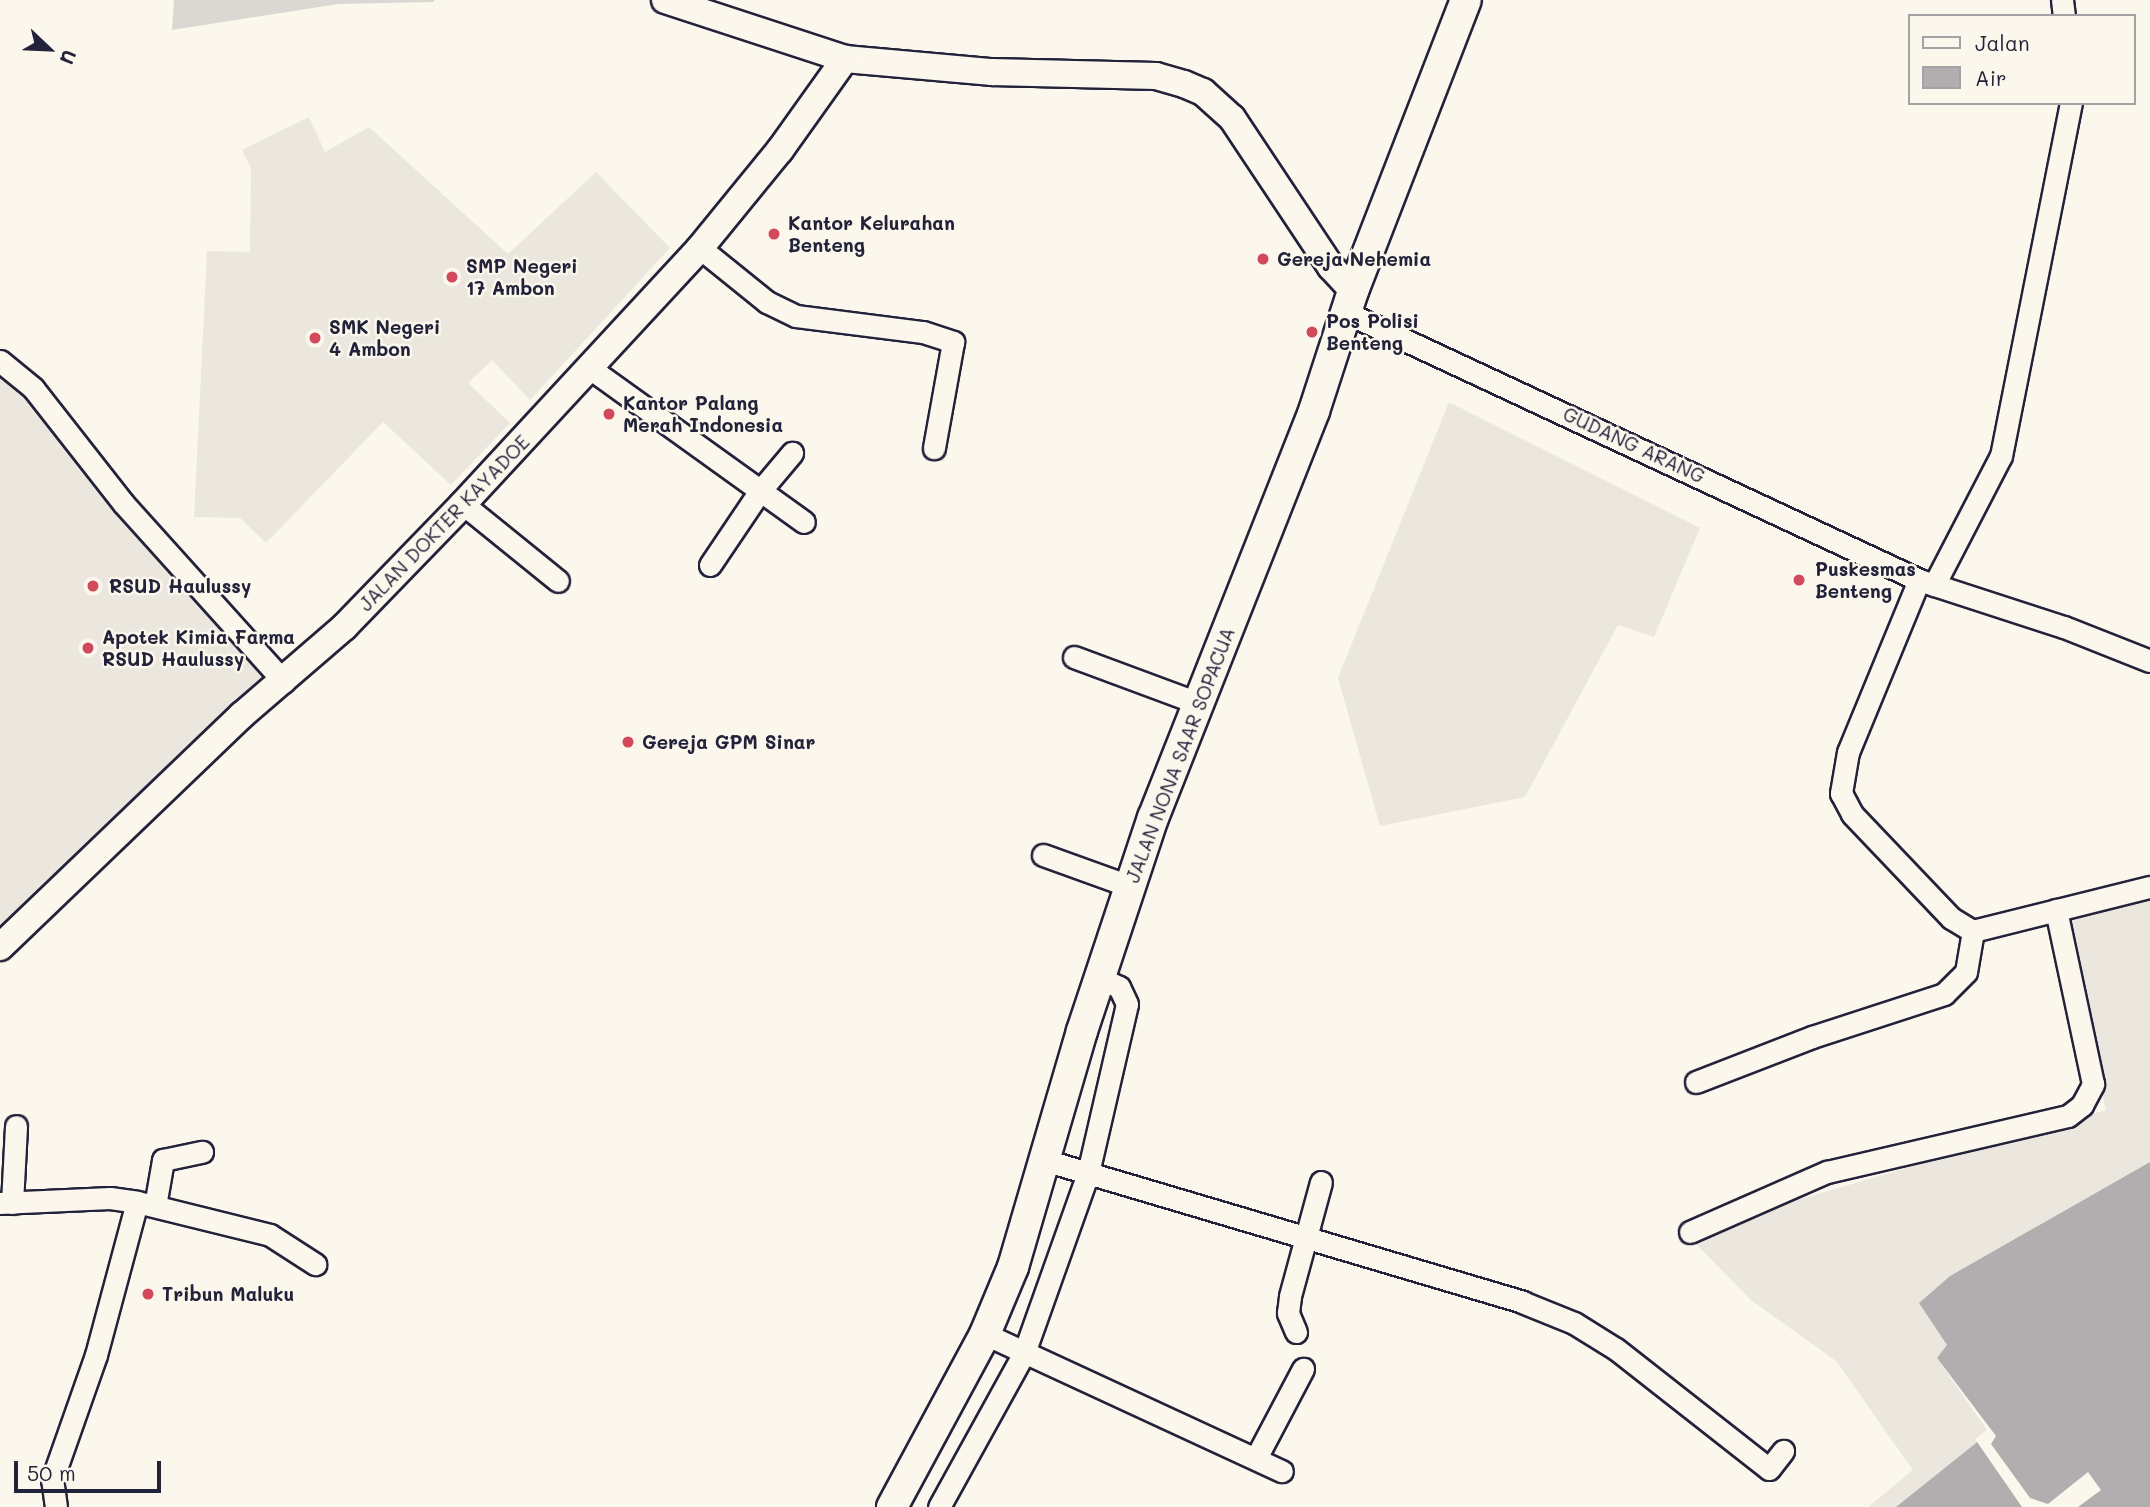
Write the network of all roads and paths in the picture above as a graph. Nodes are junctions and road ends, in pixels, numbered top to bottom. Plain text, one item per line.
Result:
1 (665, 0) edge
2 (1466, 0) edge
3 (845, 59) junction
4 (2071, 105) edge
5 (699, 248) junction
6 (1350, 302) junction
7 (0, 361) edge
8 (591, 369) junction
9 (934, 448) dead end
10 (792, 453) dead end
11 (760, 491) junction
12 (463, 504) junction
13 (804, 522) dead end
14 (710, 565) dead end
15 (558, 581) dead end
16 (1926, 583) junction
17 (1074, 657) dead end
18 (2150, 661) edge
19 (284, 682) junction
20 (1198, 703) junction
21 (1043, 855) dead end
22 (1129, 886) junction
23 (2150, 887) edge
24 (2056, 910) junction
25 (1973, 931) junction
26 (0, 947) edge
27 (1100, 978) junction
28 (1696, 1082) dead end
29 (16, 1126) dead end
30 (202, 1152) dead end
31 (1044, 1160) junction
32 (1088, 1173) junction
33 (1321, 1182) dead end
34 (6, 1203) edge
35 (146, 1204) junction
36 (1690, 1232) dead end
37 (1306, 1239) junction
38 (315, 1264) dead end
39 (1296, 1332) dead end
40 (985, 1334) junction
41 (1024, 1353) junction
42 (1303, 1369) dead end
43 (1783, 1451) dead end
44 (1256, 1458) junction
45 (1282, 1471) dead end
46 (56, 1507) edge
47 (892, 1507) edge
48 (939, 1507) edge

1 - 3 street
2 - 6 main road, JALAN NONA SAAR SOPACUA
3 - 5 street, JALAN DOKTER KAYADOE
3 - 6 street
4 - 16 street
5 - 8 street, JALAN DOKTER KAYADOE
5 - 9 street
6 - 16 street, GUDANG ARANG
6 - 20 main road, JALAN NONA SAAR SOPACUA
7 - 19 street
8 - 11 street
8 - 12 street, JALAN DOKTER KAYADOE
10 - 11 street
11 - 13 street
11 - 14 street
12 - 15 street
12 - 19 street, JALAN DOKTER KAYADOE
16 - 18 street, GUDANG ARANG
16 - 25 street
17 - 20 street
19 - 26 street, JALAN DOKTER KAYADOE
20 - 22 main road, JALAN NONA SAAR SOPACUA
21 - 22 street
22 - 27 main road, JALAN NONA SAAR SOPACUA
23 - 24 street
24 - 25 street
24 - 36 street
25 - 28 street
27 - 31 main road, JALAN NONA SAAR SOPACUA
27 - 32 street
29 - 34 street
30 - 35 street
31 - 32 street
31 - 40 main road, JALAN NONA SAAR SOPACUA
32 - 37 street
32 - 41 street
33 - 37 street
34 - 35 street
35 - 38 street
35 - 46 street
37 - 39 street
37 - 43 street
40 - 41 street
40 - 47 main road, JALAN NONA SAAR SOPACUA
41 - 44 street
41 - 48 street
42 - 44 street
44 - 45 street

